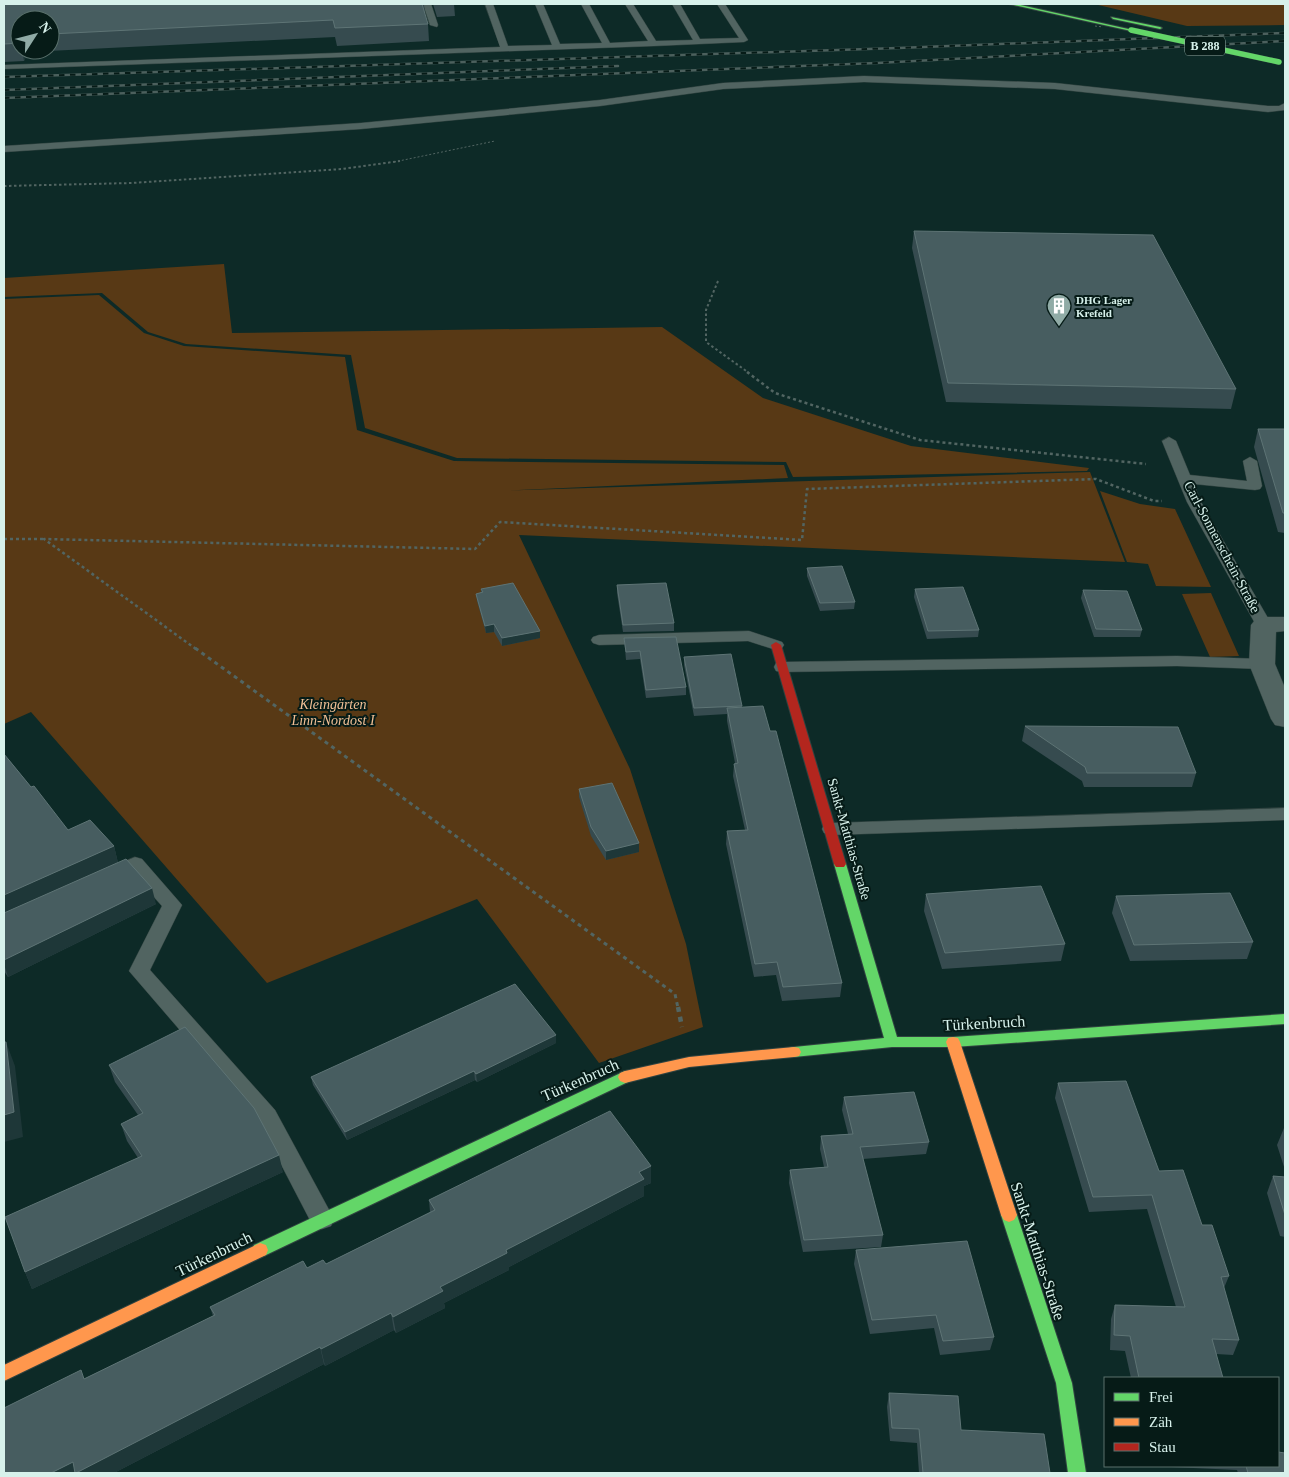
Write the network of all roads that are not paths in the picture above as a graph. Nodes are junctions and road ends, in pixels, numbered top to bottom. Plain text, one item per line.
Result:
1 (427, 4) edge
2 (489, 4) edge
3 (540, 4) edge
4 (585, 4) edge
5 (629, 4) edge
6 (676, 4) edge
7 (712, 4) edge
8 (1011, 4) edge
9 (1048, 4) edge
10 (721, 5) edge
11 (434, 25) dead end
12 (698, 42) junction
13 (654, 44) junction
14 (607, 45) junction
15 (557, 47) junction
16 (505, 48) junction
17 (1283, 60) edge
18 (4, 67) edge
19 (1285, 106) edge
20 (4, 149) edge
21 (1169, 441) dead end
22 (1250, 461) dead end
23 (1182, 473) junction
24 (1274, 625) edge
25 (599, 640) dead end
26 (776, 645) joint
27 (1262, 664) junction
28 (782, 667) junction
29 (1285, 720) edge
30 (1285, 814) edge
31 (831, 829) junction
32 (92, 884) edge
33 (1285, 1019) edge
34 (892, 1042) junction
35 (953, 1042) junction
36 (322, 1220) junction
37 (4, 1373) edge
38 (1077, 1473) edge

1 - 11 lane
2 - 16 lane
3 - 15 lane
4 - 14 lane
5 - 13 lane
6 - 12 lane
7 - 10 lane
8 - 17 street, B 288, bridge
9 - 17 street, B 288
10 - 12 lane
12 - 13 lane
13 - 14 lane
14 - 15 lane
15 - 16 lane
16 - 18 lane
19 - 20 lane
21 - 23 lane, Carl-Sonnenschein-Straße
22 - 23 lane
23 - 24 lane, Carl-Sonnenschein-Straße
24 - 27 street, Carl-Sonnenschein-Straße
25 - 26 lane
26 - 28 street, Sankt-Matthias-Straße
27 - 28 lane
27 - 29 street, Carl-Sonnenschein-Straße
28 - 31 street, Sankt-Matthias-Straße
30 - 31 lane
31 - 34 street, Sankt-Matthias-Straße
32 - 36 lane
33 - 35 street, Türkenbruch
34 - 35 street, Türkenbruch
34 - 36 street, Türkenbruch
35 - 38 street, Sankt-Matthias-Straße
36 - 37 street, Türkenbruch

